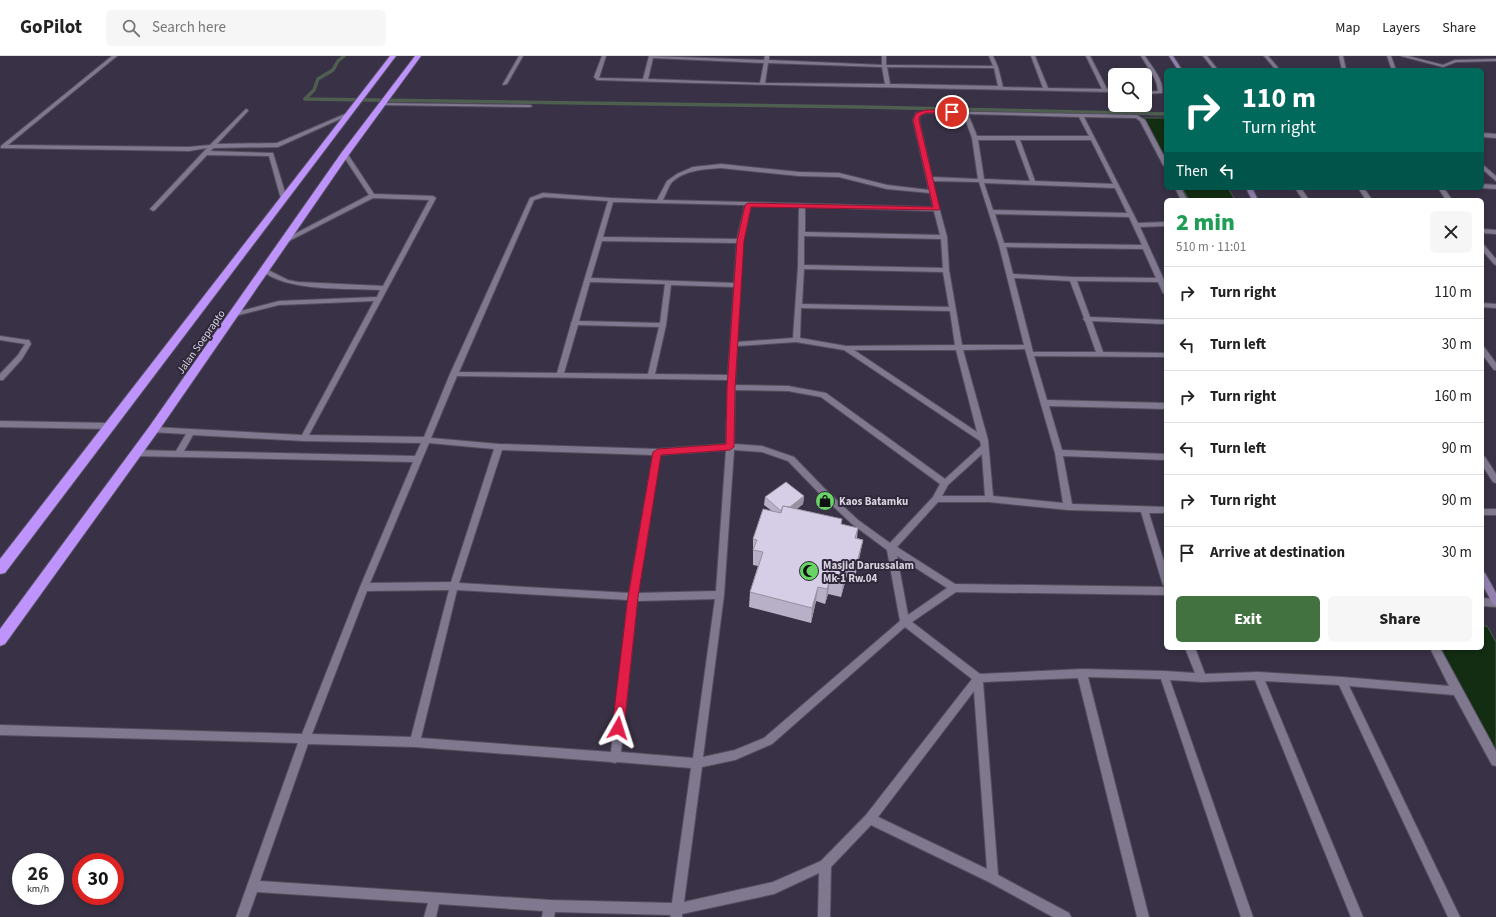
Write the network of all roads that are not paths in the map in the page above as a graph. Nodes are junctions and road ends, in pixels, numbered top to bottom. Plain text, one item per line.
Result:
1 (115, 56) edge
2 (393, 56) edge
3 (418, 56) edge
4 (521, 56) edge
5 (604, 56) edge
6 (651, 56) edge
7 (884, 56) edge
8 (991, 56) edge
9 (1033, 56) edge
10 (1088, 56) edge
11 (1143, 56) edge
12 (1171, 56) edge
13 (1205, 56) edge
14 (1266, 56) edge
15 (1341, 56) edge
16 (1389, 56) edge
17 (1402, 56) edge
18 (1449, 56) edge
19 (767, 58) edge
20 (1463, 58) edge
21 (1496, 60) edge
22 (1455, 62) junction
23 (884, 66) junction
24 (996, 67) junction
25 (1179, 68) edge
26 (1214, 68) edge
27 (1276, 68) edge
28 (1344, 68) edge
29 (1393, 68) edge
30 (1444, 68) edge
31 (646, 80) junction
32 (1159, 82) junction
33 (1164, 83) edge
34 (505, 84) dead end
35 (762, 84) junction
36 (888, 85) junction
37 (1001, 88) junction
38 (1046, 89) junction
39 (1105, 91) joint
40 (1152, 93) edge
41 (385, 100) junction
42 (530, 106) dead end
43 (246, 110) dead end
44 (965, 112) junction
45 (347, 115) junction
46 (1081, 115) junction
47 (1484, 135) edge
48 (1496, 136) edge
49 (1017, 137) junction
50 (975, 138) junction
51 (1093, 138) junction
52 (278, 145) junction
53 (1, 146) edge
54 (213, 146) junction
55 (189, 149) junction
56 (207, 153) junction
57 (271, 154) junction
58 (345, 154) junction
59 (1164, 161) edge
60 (1484, 168) edge
61 (1495, 177) edge
62 (930, 179) junction
63 (981, 181) junction
64 (1033, 183) junction
65 (1116, 186) junction
66 (1484, 186) edge
67 (1496, 187) edge
68 (933, 192) junction
69 (372, 196) junction
70 (284, 199) junction
71 (611, 200) junction
72 (659, 202) junction
73 (748, 205) junction
74 (802, 206) junction
75 (153, 209) dead end
76 (936, 209) junction
77 (992, 212) junction
78 (1131, 215) junction
79 (1164, 224) edge
80 (1136, 225) junction
81 (1484, 232) edge
82 (1496, 232) edge
83 (801, 234) junction
84 (944, 237) junction
85 (600, 239) junction
86 (285, 241) junction
87 (740, 241) junction
88 (1002, 245) junction
89 (1145, 247) junction
90 (1484, 248) edge
91 (1496, 263) edge
92 (801, 267) junction
93 (264, 270) junction
94 (946, 270) junction
95 (1011, 276) junction
96 (1073, 279) junction
97 (589, 280) junction
98 (1160, 280) junction
99 (668, 283) junction
100 (738, 285) junction
101 (385, 288) junction
102 (1164, 289) edge
103 (379, 299) junction
104 (1484, 305) edge
105 (798, 306) junction
106 (1496, 306) edge
107 (953, 309) junction
108 (235, 314) junction
109 (1086, 319) junction
110 (1164, 322) edge
111 (574, 323) junction
112 (663, 325) junction
113 (0, 338) edge
114 (796, 340) junction
115 (734, 344) junction
116 (846, 348) junction
117 (959, 348) junction
118 (1029, 350) junction
119 (1484, 352) edge
120 (1100, 354) junction
121 (1164, 355) edge
122 (1496, 368) edge
123 (454, 374) junction
124 (560, 375) junction
125 (652, 376) junction
126 (0, 378) edge
127 (732, 378) junction
128 (731, 388) junction
129 (1045, 403) junction
130 (1164, 406) edge
131 (0, 424) edge
132 (109, 426) junction
133 (153, 430) junction
134 (191, 432) junction
135 (304, 438) junction
136 (426, 440) junction
137 (984, 443) junction
138 (499, 447) junction
139 (730, 447) junction
140 (658, 452) junction
141 (136, 453) junction
142 (1059, 453) junction
143 (178, 454) junction
144 (1164, 457) edge
145 (418, 459) junction
146 (1484, 462) edge
147 (1496, 480) edge
148 (945, 483) junction
149 (936, 499) junction
150 (989, 499) junction
151 (1068, 507) junction
152 (1144, 509) junction
153 (1164, 510) edge
154 (1484, 512) edge
155 (1496, 512) edge
156 (25, 537) junction
157 (890, 548) junction
158 (0, 556) edge
159 (0, 569) edge
160 (1164, 575) edge
161 (1484, 580) edge
162 (454, 586) junction
163 (364, 587) junction
164 (954, 588) junction
165 (1164, 591) edge
166 (720, 596) junction
167 (633, 597) junction
168 (1484, 602) edge
169 (1496, 602) edge
170 (905, 622) junction
171 (0, 640) edge
172 (1191, 650) edge
173 (1436, 650) edge
174 (1082, 673) junction
175 (1164, 675) junction
176 (1258, 676) junction
177 (978, 678) junction
178 (1202, 678) junction
179 (1342, 681) junction
180 (1457, 691) junction
181 (0, 730) edge
182 (305, 739) junction
183 (415, 742) junction
184 (614, 758) junction
185 (1496, 761) edge
186 (698, 763) junction
187 (870, 819) junction
188 (825, 865) junction
189 (993, 878) junction
190 (255, 886) junction
191 (435, 899) junction
192 (549, 912) edge
193 (676, 913) edge
194 (242, 917) edge
195 (430, 917) edge
196 (824, 917) edge
197 (1066, 917) edge
198 (1143, 917) edge
199 (1247, 917) edge
200 (1357, 917) edge
201 (1454, 917) edge

1 - 53 street
2 - 45 highway, Jalan Soeprapto
3 - 41 highway, Jalan Soeprapto
4 - 34 street
5 - 31 street
6 - 19 street
6 - 31 street
7 - 23 street
8 - 24 street
9 - 38 street
10 - 39 street
11 - 32 street
12 - 25 street
13 - 26 street
14 - 27 street
15 - 28 street
16 - 29 street
17 - 30 street
18 - 22 street
19 - 23 street
19 - 35 street
20 - 21 street
20 - 22 street
22 - 30 street
23 - 24 street
23 - 36 street
24 - 37 street
31 - 35 street
32 - 33 street
32 - 40 street
35 - 36 street
36 - 37 street
37 - 38 street
38 - 39 street
41 - 42 street
41 - 58 highway, Jalan Soeprapto
43 - 54 street
44 - 46 street
44 - 50 street
44 - 62 street
45 - 52 street
45 - 70 highway, Jalan Soeprapto
46 - 51 street
46 - 59 street
47 - 48 street
49 - 50 street
49 - 51 street
49 - 64 street
50 - 63 street
51 - 65 street
52 - 54 street
52 - 57 street
53 - 55 street
54 - 55 street
54 - 56 street
55 - 56 street
56 - 57 street
56 - 75 street
57 - 70 street
58 - 69 street
58 - 86 highway, Jalan Soeprapto
60 - 61 street
62 - 63 street
62 - 68 street
63 - 64 street
63 - 77 street
64 - 65 street
65 - 78 street
66 - 67 street
68 - 72 street
68 - 76 street
69 - 86 street
69 - 101 street
70 - 132 highway, Jalan Soeprapto
71 - 72 street
71 - 85 street
71 - 123 street
72 - 73 street
73 - 74 street
73 - 87 street
74 - 76 street
74 - 83 street
76 - 84 street
77 - 78 street
77 - 88 street
78 - 80 street
79 - 80 street
80 - 89 street
81 - 82 street
83 - 84 street
83 - 92 street
84 - 94 street
85 - 87 street
85 - 97 street
86 - 93 highway, Jalan Soeprapto
87 - 100 street
88 - 89 street
88 - 95 street
89 - 98 street
90 - 91 street
92 - 94 street
92 - 105 street
93 - 101 street
93 - 108 highway, Jalan Soeprapto
94 - 107 street
95 - 96 street
95 - 118 street
96 - 98 street
96 - 109 street
97 - 99 street
97 - 111 street
98 - 102 street
99 - 100 street
99 - 112 street
100 - 115 street
101 - 103 street
103 - 108 street
103 - 135 street
104 - 106 street
105 - 107 street
105 - 114 street
107 - 117 street
108 - 133 highway, Jalan Soeprapto
109 - 110 street
109 - 120 street
111 - 112 street
111 - 124 street
112 - 125 street
113 - 126 street
114 - 115 street
114 - 116 street
115 - 127 street
116 - 117 street
116 - 137 street
117 - 118 street
117 - 137 street
118 - 120 street
118 - 129 street
119 - 122 street
120 - 121 street
123 - 124 street
123 - 136 street
124 - 125 street
125 - 127 street
127 - 128 street
128 - 139 street
128 - 148 street
129 - 130 street
129 - 142 street
131 - 132 street
132 - 156 highway, Jalan Soeprapto
133 - 134 street
133 - 141 highway, Jalan Soeprapto
134 - 135 street
134 - 143 street
135 - 136 street
136 - 138 street
136 - 145 street
137 - 148 street
137 - 150 street
138 - 140 street
138 - 162 street
139 - 140 street
139 - 157 street
139 - 166 street
140 - 167 street
141 - 143 street
141 - 171 highway, Jalan Soeprapto
142 - 144 street
142 - 151 street
143 - 145 street
145 - 163 street
146 - 147 street
148 - 149 street
149 - 150 street
149 - 157 street
150 - 151 street
151 - 152 street
152 - 153 street
152 - 160 street
154 - 155 street
156 - 158 highway
156 - 159 highway, Jalan Soeprapto
157 - 164 street
157 - 170 street
161 - 169 street
162 - 163 street
162 - 167 street
162 - 183 street
163 - 182 street
164 - 165 street
164 - 170 street
166 - 167 street
166 - 186 street
167 - 184 street
168 - 169 street
170 - 177 street
170 - 186 street
172 - 178 street
173 - 180 street
174 - 175 street
174 - 177 street
174 - 198 street
175 - 178 street
175 - 199 street
176 - 178 street
176 - 179 street
176 - 200 street
177 - 187 street
177 - 189 street
179 - 180 street
179 - 201 street
180 - 185 street
181 - 182 street
182 - 183 street
182 - 190 street
183 - 184 street
184 - 186 street
186 - 193 street
187 - 188 street
187 - 189 street
188 - 193 street
188 - 196 street
189 - 197 street
190 - 191 street
190 - 194 street
191 - 192 street
191 - 195 street
192 - 193 street

